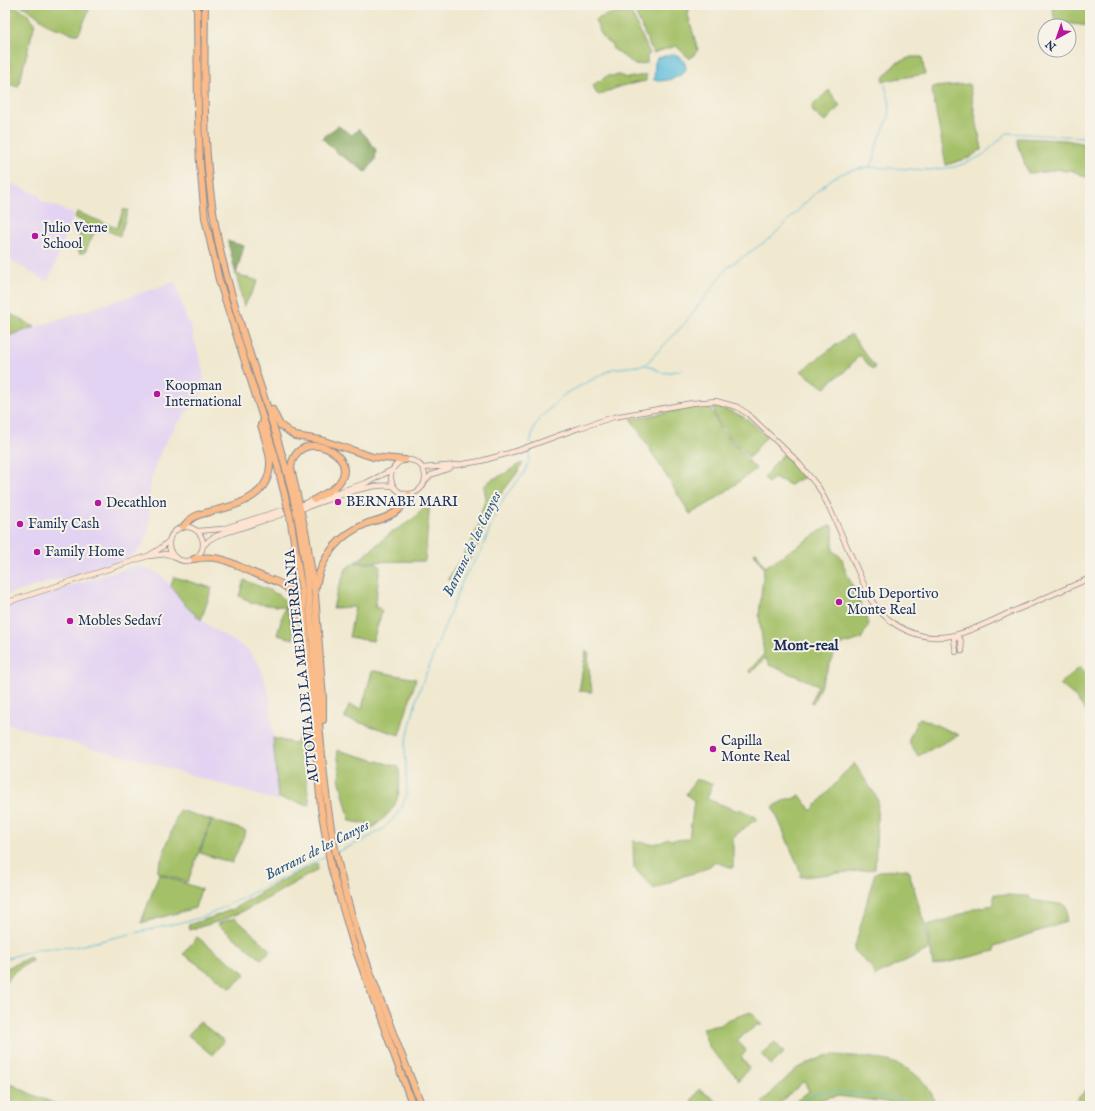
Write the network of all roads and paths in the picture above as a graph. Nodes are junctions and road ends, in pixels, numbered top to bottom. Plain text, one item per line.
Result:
1 (197, 5) edge
2 (205, 5) edge
3 (253, 373) junction
4 (405, 460) junction
5 (457, 465) junction
6 (423, 468) junction
7 (392, 470) junction
8 (425, 481) junction
9 (393, 486) junction
10 (409, 494) junction
11 (314, 500) junction
12 (183, 527) junction
13 (198, 531) junction
14 (169, 540) junction
15 (203, 546) junction
16 (148, 556) junction
17 (173, 556) junction
18 (194, 559) junction
19 (1090, 578) edge
20 (315, 594) junction
21 (7, 602) edge
22 (956, 635) junction
23 (306, 636) junction
24 (962, 651) dead end
25 (956, 652) dead end
26 (321, 741) junction
27 (413, 1106) edge
28 (422, 1106) edge

1 - 3 highway, AUTOVIA DE LA MEDITERRÀNIA
2 - 3 highway, AUTOVIA DE LA MEDITERRÀNIA
3 - 4 highway
3 - 12 highway
3 - 23 highway, AUTOVIA DE LA MEDITERRÀNIA
3 - 26 highway, AUTOVIA DE LA MEDITERRÀNIA
4 - 6 main road
4 - 7 main road
5 - 6 main road
5 - 8 main road
5 - 22 main road
6 - 8 main road
7 - 9 main road
7 - 11 main road
8 - 10 main road
9 - 10 main road
9 - 11 main road
10 - 20 highway
11 - 20 highway
12 - 13 main road
12 - 14 main road
13 - 15 main road
13 - 15 main road
14 - 16 main road
14 - 17 main road
15 - 18 main road
16 - 17 main road
16 - 21 main road
17 - 18 main road
18 - 23 highway
19 - 22 main road
20 - 26 highway
22 - 24 main road
22 - 25 main road
23 - 27 highway, AUTOVIA DE LA MEDITERRÀNIA
26 - 28 highway, AUTOVIA DE LA MEDITERRÀNIA

